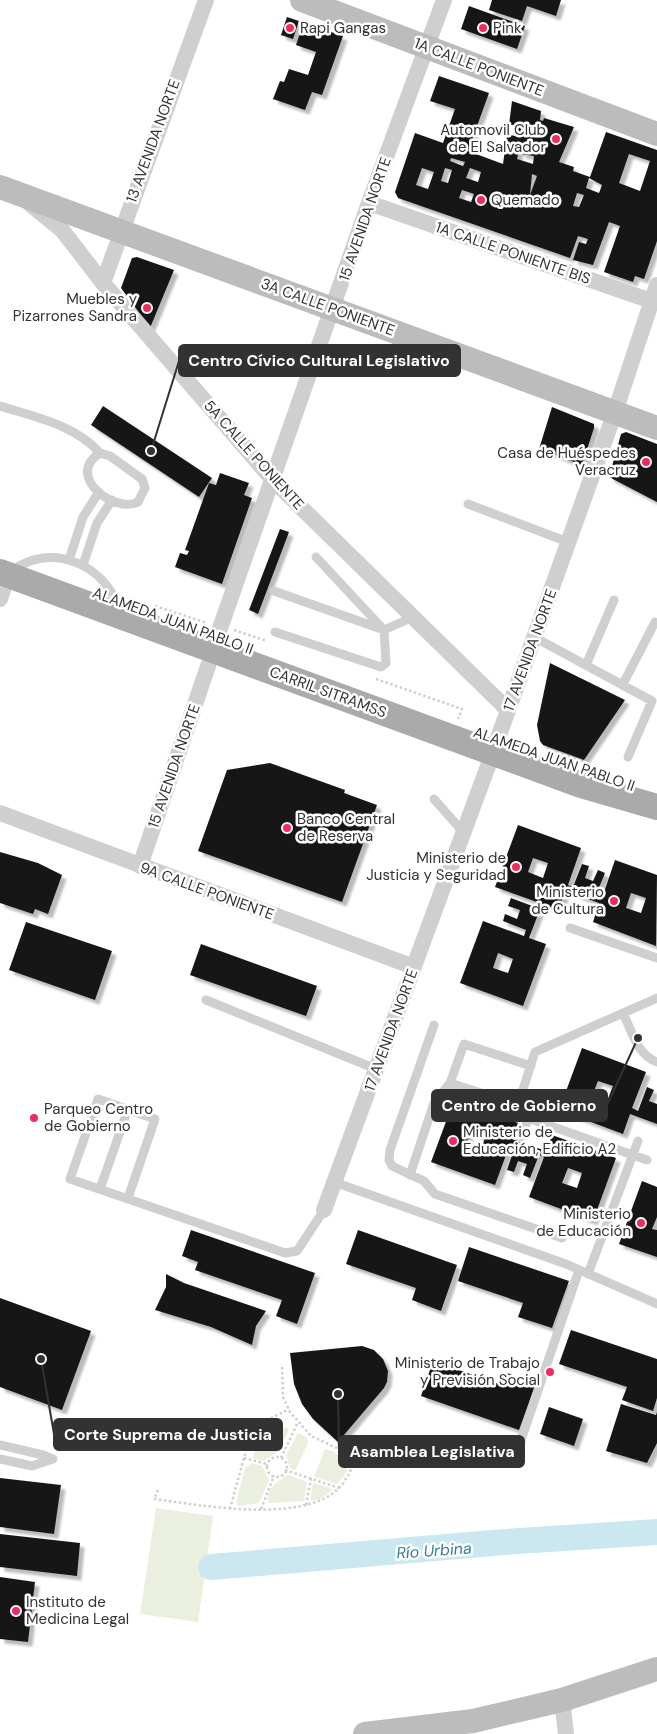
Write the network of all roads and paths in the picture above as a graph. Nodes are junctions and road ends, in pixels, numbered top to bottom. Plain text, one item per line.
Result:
1 (206, 0) edge
2 (302, 0) edge
3 (444, 0) edge
4 (428, 47) junction
5 (657, 134) edge
6 (5, 189) edge
7 (369, 203) junction
8 (120, 231) junction
9 (103, 283) junction
10 (657, 285) edge
11 (654, 302) edge
12 (333, 309) junction
13 (0, 406) edge
14 (615, 412) junction
15 (657, 428) edge
16 (100, 454) junction
17 (273, 480) junction
18 (99, 492) junction
19 (112, 500) junction
20 (468, 504) dead end
21 (568, 542) junction
22 (316, 557) dead end
23 (69, 560) junction
24 (83, 565) junction
25 (4, 579) edge
26 (274, 591) dead end
27 (614, 600) dead end
28 (116, 601) junction
29 (151, 604) dead end
30 (413, 616) junction
31 (655, 622) dead end
32 (384, 630) junction
33 (219, 631) junction
34 (275, 632) dead end
35 (534, 637) junction
36 (276, 645) dead end
37 (586, 665) junction
38 (208, 666) junction
39 (369, 677) dead end
40 (623, 684) junction
41 (655, 697) edge
42 (508, 710) junction
43 (456, 725) junction
44 (493, 753) junction
45 (628, 757) dead end
46 (657, 794) edge
47 (434, 799) dead end
48 (657, 807) edge
49 (0, 813) edge
50 (657, 823) edge
51 (464, 833) junction
52 (140, 866) junction
53 (570, 928) dead end
54 (657, 958) edge
55 (414, 967) junction
56 (657, 998) edge
57 (206, 1000) dead end
58 (623, 1013) junction
59 (434, 1025) dead end
60 (657, 1062) edge
61 (531, 1066) junction
62 (376, 1069) junction
63 (450, 1083) junction
64 (518, 1105) junction
65 (128, 1109) junction
66 (528, 1118) junction
67 (522, 1137) dead end
68 (638, 1141) dead end
69 (633, 1155) junction
70 (646, 1160) dead end
71 (410, 1175) junction
72 (334, 1182) junction
73 (100, 1189) junction
74 (128, 1198) junction
75 (324, 1210) joint
76 (562, 1238) dead end
77 (579, 1270) junction
78 (588, 1274) junction
79 (657, 1304) edge
80 (282, 1364) dead end
81 (289, 1410) junction
82 (298, 1422) junction
83 (0, 1445) edge
84 (517, 1452) dead end
85 (244, 1458) junction
86 (281, 1458) junction
87 (0, 1459) edge
88 (267, 1464) junction
89 (285, 1470) junction
90 (274, 1476) junction
91 (311, 1478) junction
92 (339, 1488) junction
93 (158, 1490) dead end
94 (306, 1505) junction
95 (230, 1509) junction
96 (261, 1509) junction
97 (657, 1669) edge
98 (562, 1700) junction
99 (394, 1733) edge
100 (365, 1734) edge
101 (566, 1734) edge

1 - 8 street, 13 AVENIDA NORTE
2 - 4 street, 1A CALLE PONIENTE
3 - 4 street, 15 AVENIDA NORTE
4 - 5 street, 1A CALLE PONIENTE
4 - 7 street, 15 AVENIDA NORTE
6 - 8 street, 3A CALLE PONIENTE
6 - 9 street, 5A CALLE PONIENTE
7 - 11 street, 1A CALLE PONIENTE BIS
7 - 12 street, 15 AVENIDA NORTE
8 - 9 street, 13 AVENIDA NORTE
8 - 12 street, 3A CALLE PONIENTE
9 - 17 street, 5A CALLE PONIENTE
10 - 11 street, 17 AVENIDA NORTE
11 - 14 street, 17 AVENIDA NORTE
12 - 14 street, 3A CALLE PONIENTE
12 - 17 street, 15 AVENIDA NORTE
13 - 16 lane
14 - 15 street, 3A CALLE PONIENTE
14 - 21 street, 17 AVENIDA NORTE
16 - 18 lane
16 - 19 lane
17 - 30 street, 5A CALLE PONIENTE
17 - 33 street, 15 AVENIDA NORTE
18 - 19 lane
18 - 23 lane
19 - 24 lane
20 - 21 lane
21 - 35 street, 17 AVENIDA NORTE
22 - 32 lane
23 - 24 lane
23 - 25 lane
24 - 28 lane
25 - 28 main road, ALAMEDA JUAN PABLO II
25 - 38 main road, ALAMEDA JUAN PABLO II
25 - 44 main road, CARRIL SITRAMSS
26 - 32 lane
27 - 37 lane
28 - 33 main road, ALAMEDA JUAN PABLO II
29 - 33 path
30 - 32 lane
30 - 42 street, 5A CALLE PONIENTE
31 - 40 lane
32 - 34 lane
33 - 36 path
33 - 43 main road, ALAMEDA JUAN PABLO II
35 - 37 lane
35 - 42 street, 17 AVENIDA NORTE
37 - 40 lane
38 - 44 main road, ALAMEDA JUAN PABLO II
38 - 52 street, 15 AVENIDA NORTE
39 - 43 path
40 - 41 lane
41 - 45 lane
42 - 44 street, 17 AVENIDA NORTE
43 - 44 main road, ALAMEDA JUAN PABLO II
44 - 46 main road, ALAMEDA JUAN PABLO II
44 - 48 main road, CARRIL SITRAMSS
44 - 50 main road, ALAMEDA JUAN PABLO II
44 - 51 street, 17 AVENIDA NORTE
47 - 51 lane
49 - 52 street, 9A CALLE PONIENTE
51 - 55 street, 17 AVENIDA NORTE
52 - 55 street, 9A CALLE PONIENTE
53 - 54 lane
55 - 62 street, 17 AVENIDA NORTE
56 - 58 lane
57 - 62 lane
58 - 60 lane
58 - 61 lane
59 - 71 lane
61 - 63 lane
61 - 64 lane
62 - 72 street, 17 AVENIDA NORTE
63 - 64 lane
63 - 71 lane
64 - 66 lane
65 - 73 lane
65 - 73 lane
65 - 74 lane
66 - 67 lane
66 - 69 lane
68 - 69 lane
69 - 70 lane
69 - 78 lane
71 - 76 lane
72 - 75 street, 17 AVENIDA NORTE
72 - 77 lane
73 - 74 lane
74 - 75 lane
77 - 78 lane
77 - 84 lane
78 - 79 lane
80 - 81 path
81 - 82 path
81 - 85 path
82 - 86 path
82 - 92 path
83 - 87 lane
85 - 88 path
85 - 95 path
86 - 88 path
86 - 89 path
88 - 90 path
89 - 90 path
89 - 91 path
90 - 96 path
91 - 92 path
91 - 94 path
92 - 94 path
93 - 95 path
94 - 96 path
95 - 96 path
97 - 98 street
98 - 99 street
98 - 101 street
99 - 100 street

